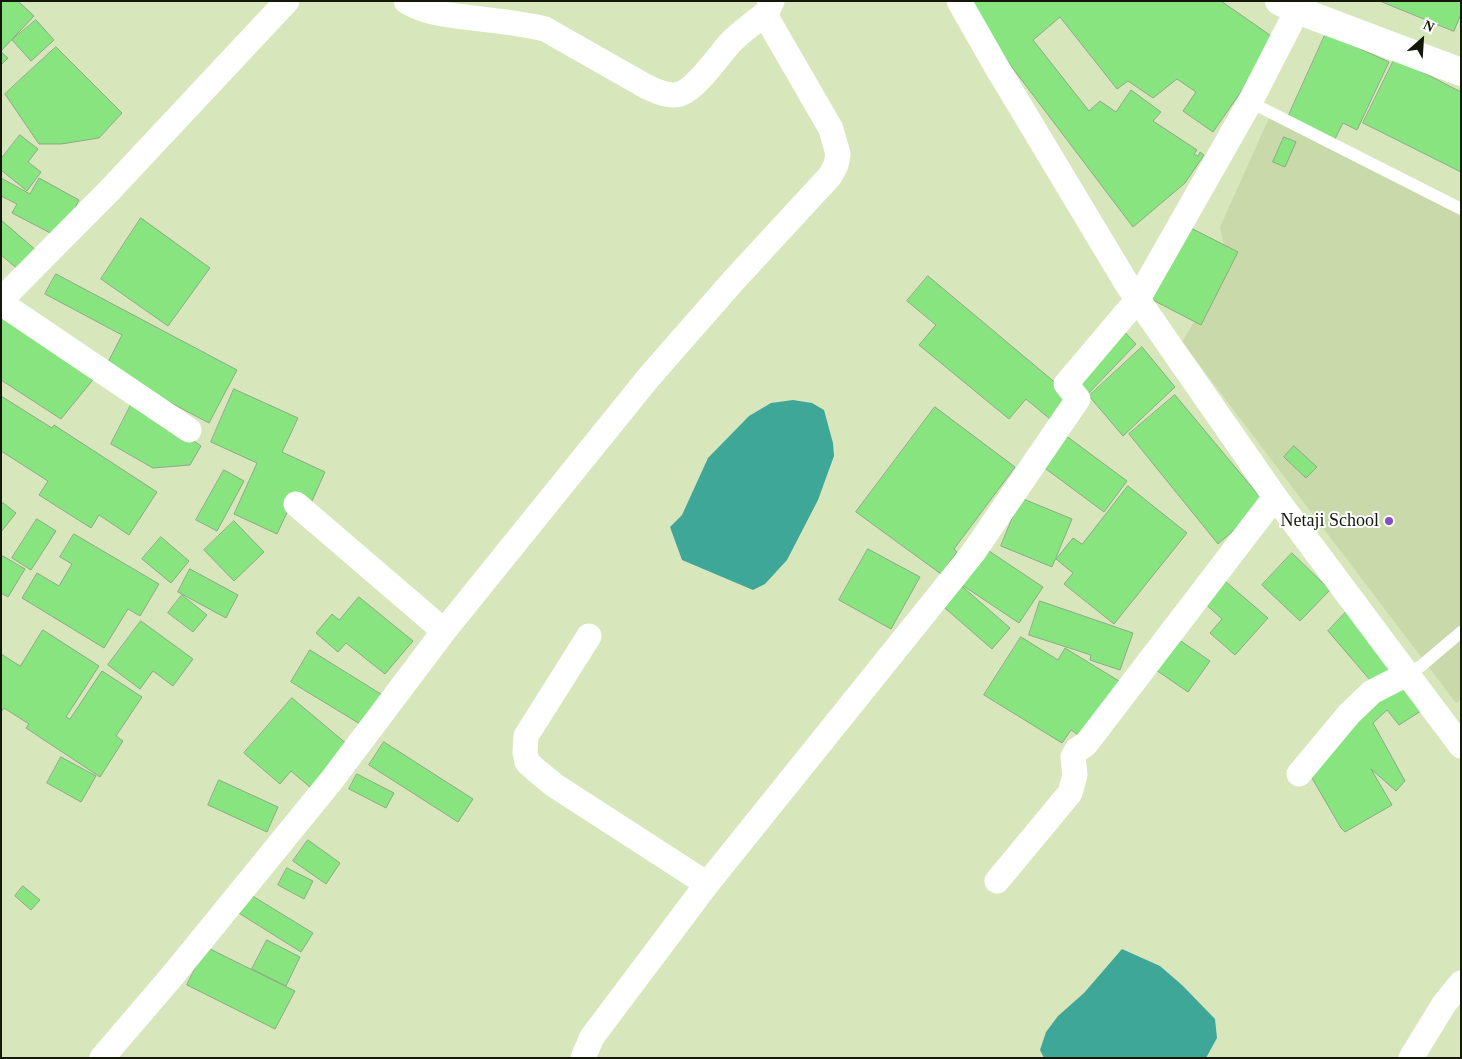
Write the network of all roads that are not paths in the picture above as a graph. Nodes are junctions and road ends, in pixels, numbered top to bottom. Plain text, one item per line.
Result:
1 (287, 1) edge
2 (406, 1) edge
3 (959, 1) edge
4 (1293, 4) edge
5 (770, 7) edge
6 (1461, 72) edge
7 (1250, 102) junction
8 (1461, 209) edge
9 (1138, 299) junction
10 (1, 302) edge
11 (189, 430) dead end
12 (1275, 497) junction
13 (296, 504) dead end
14 (444, 631) junction
15 (1461, 632) edge
16 (589, 636) dead end
17 (1407, 674) junction
18 (1461, 746) edge
19 (1299, 774) dead end
20 (997, 881) dead end
21 (707, 884) junction
22 (1458, 996) edge
23 (102, 1058) edge
24 (583, 1058) edge
25 (1411, 1058) edge

1 - 10 street
2 - 5 street
3 - 9 street
4 - 6 street
4 - 7 street
5 - 14 street
7 - 8 lane
7 - 9 street
9 - 12 street
9 - 21 street
10 - 11 street
12 - 17 street
12 - 20 street
13 - 14 street
14 - 23 street
15 - 17 lane
16 - 21 street
17 - 18 street
17 - 19 street
21 - 24 street
22 - 25 street

